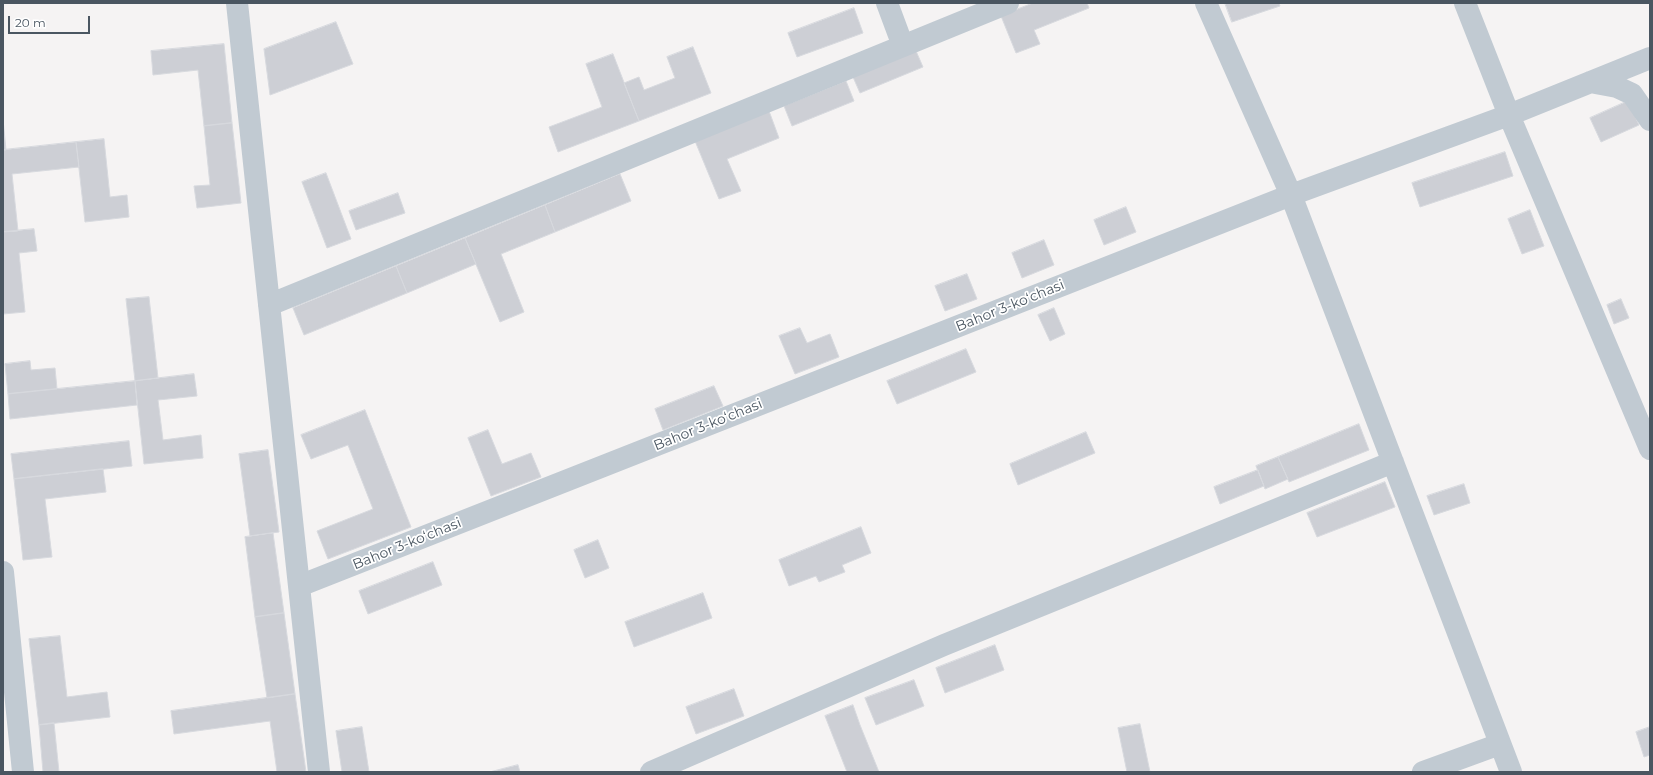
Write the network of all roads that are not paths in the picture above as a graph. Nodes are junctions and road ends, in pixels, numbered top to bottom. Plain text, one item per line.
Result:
1 (237, 3) edge
2 (887, 3) edge
3 (1008, 3) edge
4 (1206, 3) edge
5 (1465, 3) edge
6 (903, 46) junction
7 (1650, 58) edge
8 (1590, 82) junction
9 (1509, 115) junction
10 (1650, 120) edge
11 (1291, 195) junction
12 (269, 305) junction
13 (1650, 449) edge
14 (1393, 462) junction
15 (3, 572) edge
16 (299, 586) junction
17 (1500, 744) junction
18 (23, 772) edge
19 (319, 772) edge
20 (650, 772) edge
21 (1423, 772) edge
22 (1511, 772) edge

1 - 12 street
2 - 6 street
3 - 6 street
4 - 11 street
5 - 9 street
6 - 12 street
7 - 8 street, Bahor 3-koʻchasi
8 - 9 street, Bahor 3-koʻchasi
8 - 10 street
9 - 11 street, Bahor 3-koʻchasi
9 - 13 street
11 - 14 street
11 - 16 street, Bahor 3-koʻchasi
12 - 16 street
14 - 17 street
14 - 20 street
15 - 18 street
16 - 19 street
17 - 21 street
17 - 22 street

